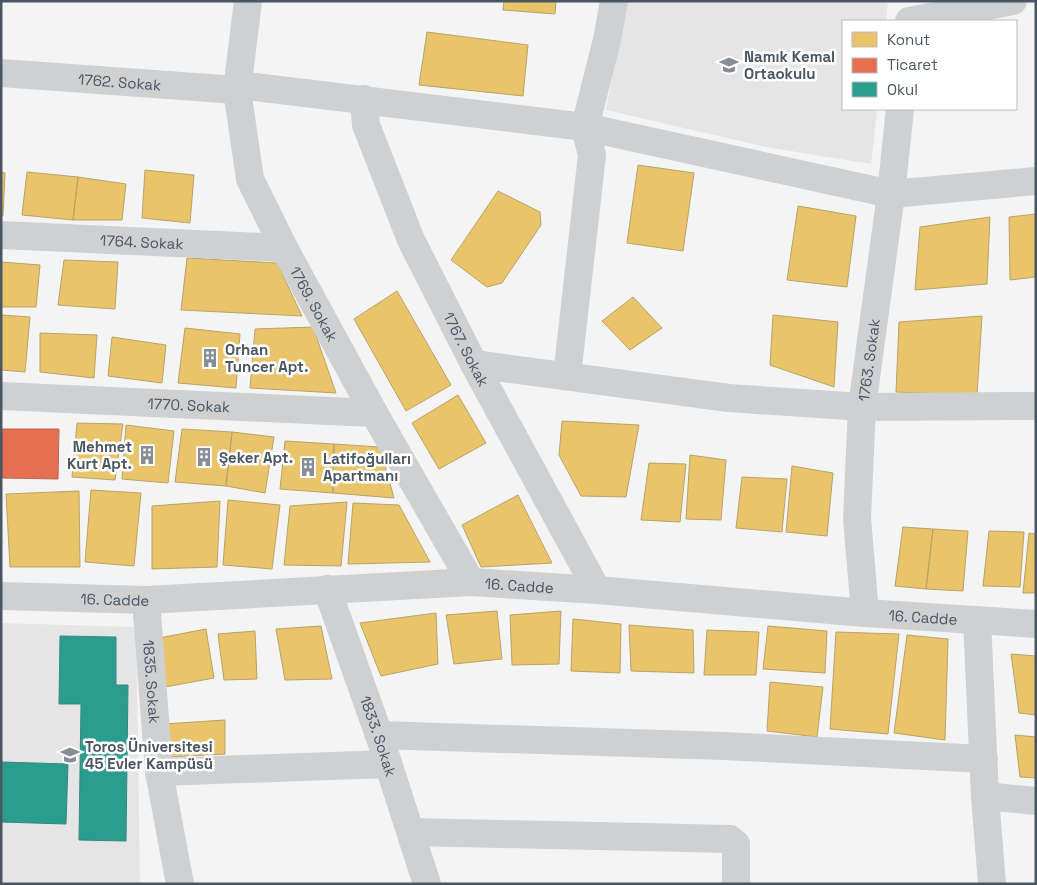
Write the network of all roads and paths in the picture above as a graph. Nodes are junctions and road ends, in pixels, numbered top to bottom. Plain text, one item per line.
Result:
1 (248, 1) edge
2 (614, 1) edge
3 (911, 1) edge
4 (1013, 1) edge
5 (909, 20) edge
6 (914, 20) edge
7 (1, 73) edge
8 (238, 87) junction
9 (364, 99) junction
10 (900, 110) edge
11 (584, 127) junction
12 (1036, 181) edge
13 (891, 194) junction
14 (1, 235) edge
15 (284, 248) junction
16 (474, 364) junction
17 (567, 376) junction
18 (1, 396) edge
19 (862, 406) junction
20 (1036, 406) edge
21 (374, 413) junction
22 (471, 582) junction
23 (327, 589) junction
24 (597, 590) junction
25 (1, 596) edge
26 (146, 600) junction
27 (864, 614) junction
28 (977, 620) junction
29 (1036, 624) edge
30 (379, 735) junction
31 (984, 759) junction
32 (388, 764) junction
33 (159, 772) junction
34 (985, 796) junction
35 (1036, 801) edge
36 (412, 832) junction
37 (180, 884) edge
38 (428, 884) edge
39 (736, 884) edge
40 (992, 884) edge

1 - 8 street, 1769. Sokak
2 - 11 street
3 - 5 street
4 - 6 street
7 - 8 street, 1762. Sokak
8 - 9 street, 1762. Sokak
8 - 15 street, 1769. Sokak
9 - 11 street, 1762. Sokak
9 - 16 street, 1767. Sokak
10 - 13 street, 1763. Sokak
11 - 13 street, 1762. Sokak
11 - 17 street
12 - 13 street, 1762. Sokak
13 - 19 street, 1763. Sokak
14 - 15 street, 1764. Sokak
15 - 21 street, 1769. Sokak
16 - 17 street
16 - 24 street, 1767. Sokak
17 - 19 street
18 - 21 street, 1770. Sokak
19 - 20 street
19 - 27 street, 1763. Sokak
21 - 22 street, 1769. Sokak
22 - 23 street, 16. Cadde
22 - 24 street, 16. Cadde
23 - 26 street, 16. Cadde
23 - 30 street, 1833. Sokak
24 - 27 street, 16. Cadde
25 - 26 street, 16. Cadde
26 - 33 street, 1835. Sokak
27 - 28 street, 16. Cadde
28 - 29 street, 16. Cadde
28 - 31 street
30 - 31 street
30 - 32 street, 1833. Sokak
31 - 34 street
32 - 33 street
32 - 36 street, 1833. Sokak
33 - 37 street, 1835. Sokak
34 - 35 street
34 - 40 street
36 - 38 street, 1833. Sokak
36 - 39 street

